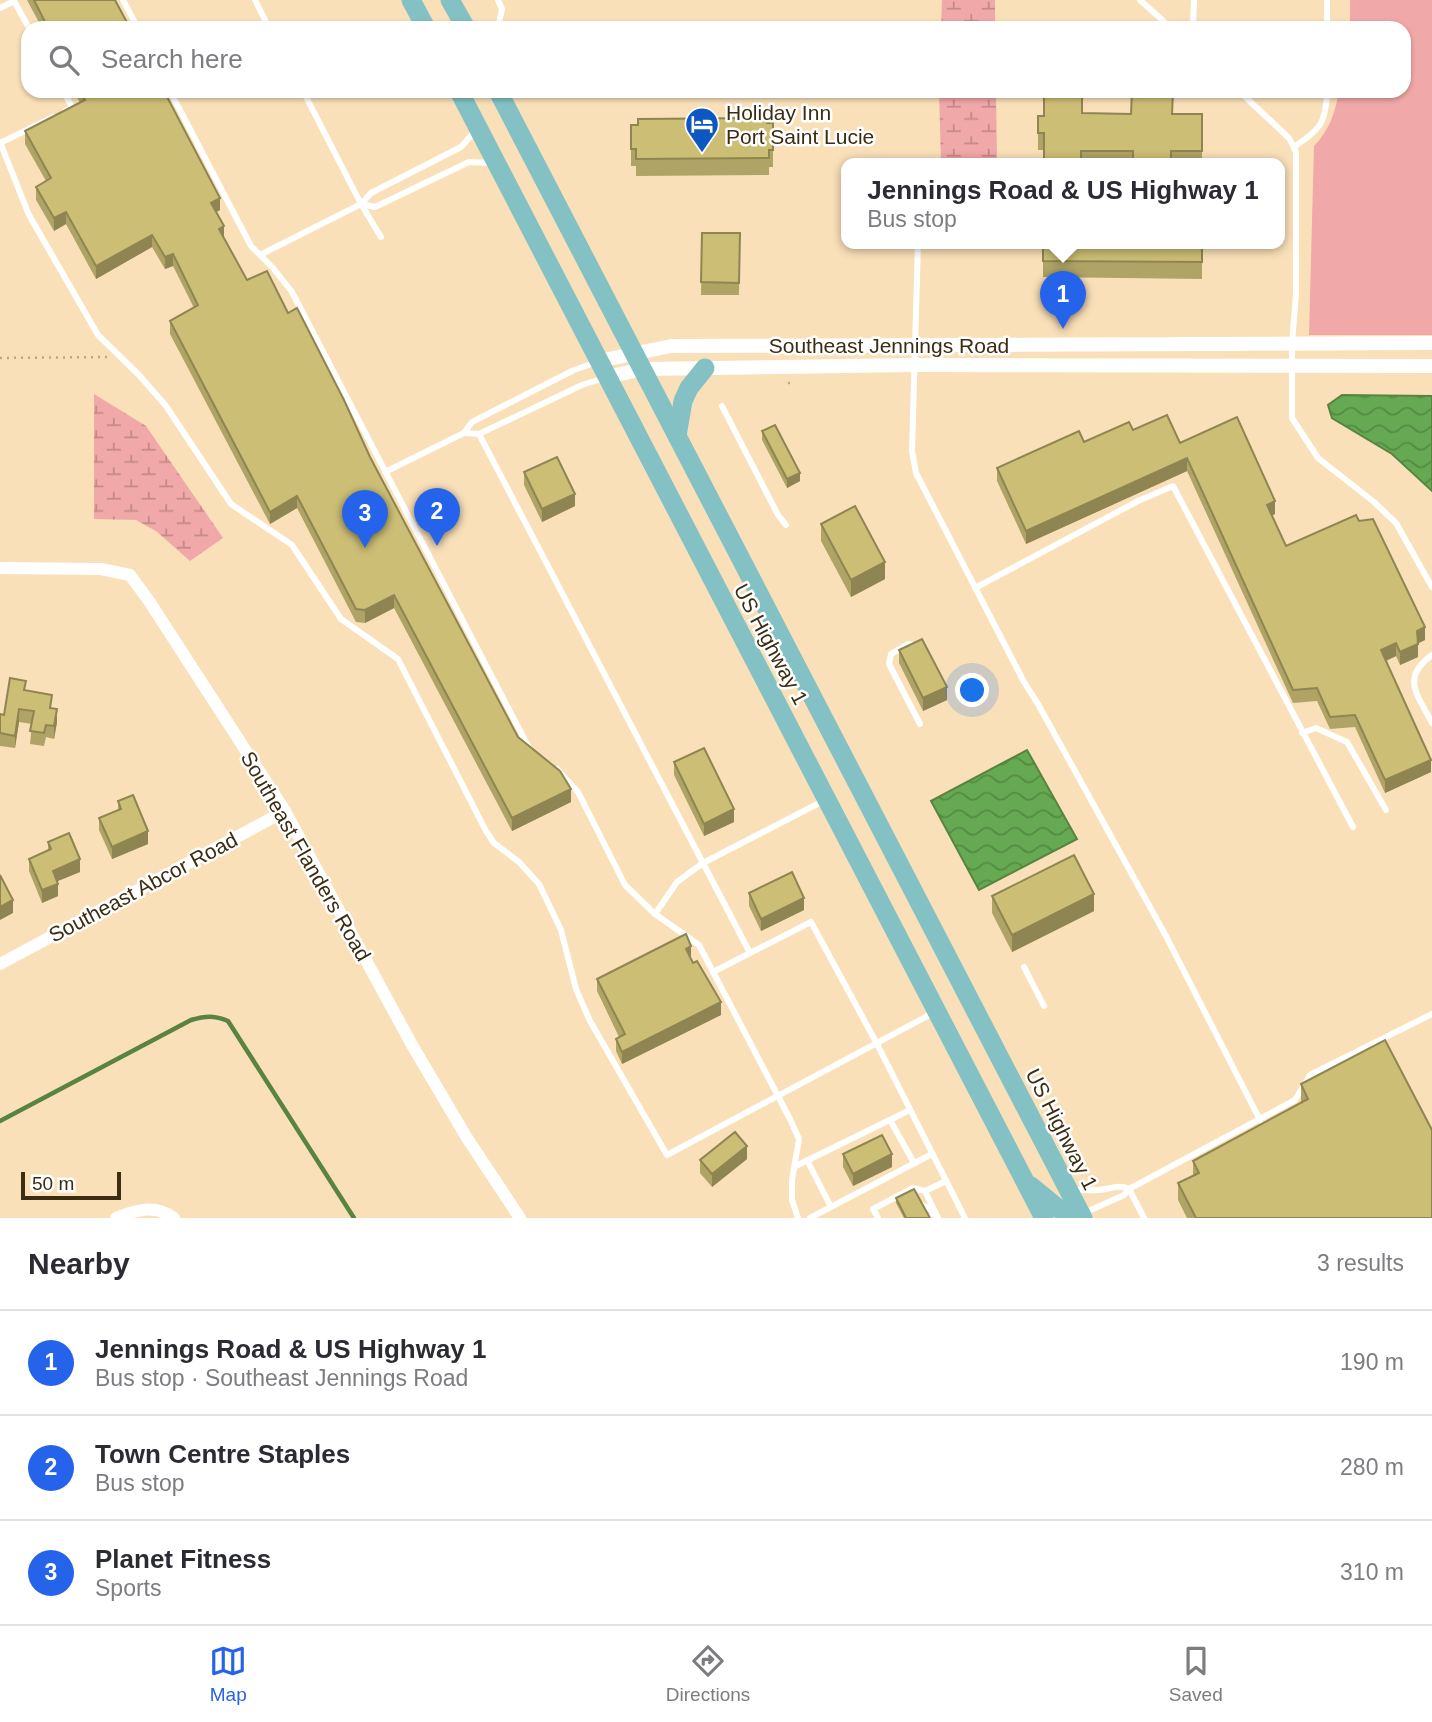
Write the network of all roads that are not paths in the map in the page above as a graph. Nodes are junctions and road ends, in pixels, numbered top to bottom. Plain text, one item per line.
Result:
1 (123, 0) edge
2 (255, 0) edge
3 (411, 0) edge
4 (450, 0) edge
5 (498, 0) edge
6 (1140, 0) edge
7 (1194, 0) edge
8 (1327, 0) edge
9 (0, 8) edge
10 (25, 21) edge
11 (134, 21) edge
12 (266, 21) edge
13 (422, 21) edge
14 (462, 21) edge
15 (499, 21) edge
16 (1163, 21) edge
17 (1193, 21) edge
18 (1327, 21) edge
19 (67, 98) edge
20 (174, 98) edge
21 (307, 98) edge
22 (463, 98) edge
23 (502, 98) edge
24 (1246, 98) edge
25 (1326, 98) edge
26 (478, 127) junction
27 (0, 143) edge
28 (1294, 147) junction
29 (496, 163) junction
30 (361, 204) junction
31 (381, 237) dead end
32 (918, 249) edge
33 (260, 254) junction
34 (1292, 343) junction
35 (1432, 343) edge
36 (914, 345) junction
37 (640, 360) junction
38 (914, 365) junction
39 (1292, 366) junction
40 (1432, 366) edge
41 (705, 368) junction
42 (603, 369) junction
43 (722, 407) dead end
44 (464, 432) junction
45 (479, 434) junction
46 (677, 436) junction
47 (385, 472) junction
48 (786, 525) dead end
49 (0, 568) edge
50 (1432, 587) edge
51 (975, 589) junction
52 (925, 648) edge
53 (1432, 655) edge
54 (1432, 723) edge
55 (919, 724) dead end
56 (1302, 733) junction
57 (536, 753) edge
58 (554, 767) edge
59 (827, 799) junction
60 (1386, 810) dead end
61 (285, 811) junction
62 (1353, 827) dead end
63 (703, 863) junction
64 (655, 914) junction
65 (750, 953) junction
66 (0, 964) edge
67 (1024, 967) dead end
68 (713, 972) junction
69 (1044, 1006) dead end
70 (937, 1010) junction
71 (1432, 1014) edge
72 (876, 1042) junction
73 (778, 1094) junction
74 (910, 1110) junction
75 (890, 1120) junction
76 (1260, 1120) junction
77 (932, 1154) junction
78 (807, 1160) junction
79 (914, 1163) junction
80 (795, 1166) junction
81 (946, 1181) junction
82 (1025, 1181) junction
83 (1129, 1189) junction
84 (1069, 1190) junction
85 (925, 1191) junction
86 (920, 1204) edge
87 (831, 1207) junction
88 (936, 1216) edge
89 (1082, 1216) edge
90 (116, 1218) edge
91 (174, 1218) edge
92 (520, 1218) edge
93 (798, 1218) edge
94 (810, 1218) edge
95 (878, 1218) edge
96 (929, 1218) edge
97 (965, 1218) edge
98 (1044, 1218) edge
99 (1143, 1218) edge

1 - 11 lane
2 - 12 lane
3 - 13 main road
4 - 14 main road
5 - 15 lane
6 - 16 lane
7 - 17 lane
8 - 18 lane
9 - 10 lane
19 - 27 lane
20 - 33 lane
21 - 30 lane
22 - 26 main road, US Highway 1
23 - 37 main road, US Highway 1
24 - 28 lane
25 - 28 lane
26 - 29 main road, US Highway 1
26 - 30 lane
27 - 73 lane
28 - 34 lane
29 - 30 lane
29 - 42 main road, US Highway 1
30 - 31 lane
30 - 33 lane
32 - 36 lane
33 - 47 lane
34 - 35 street, Southeast Jennings Road
34 - 36 street, Southeast Jennings Road
34 - 39 lane
36 - 37 street, Southeast Jennings Road
36 - 38 lane
37 - 41 street, Southeast Jennings Road
37 - 42 street, Southeast Jennings Road
37 - 46 main road, US Highway 1
38 - 39 street, Southeast Jennings Road
38 - 41 street, Southeast Jennings Road
38 - 51 lane
39 - 40 street, Southeast Jennings Road
39 - 50 lane
41 - 46 main road
42 - 44 lane
42 - 45 lane
42 - 59 main road, US Highway 1
43 - 48 lane
44 - 45 lane
44 - 47 lane
45 - 63 lane
46 - 84 main road, US Highway 1
47 - 57 lane
49 - 61 street, Southeast Flanders Road
51 - 56 lane
51 - 76 lane
52 - 55 lane
53 - 54 lane
56 - 60 lane
56 - 62 lane
58 - 64 lane
59 - 63 lane
59 - 70 main road, US Highway 1
61 - 66 street, Southeast Abcor Road
61 - 92 street, Southeast Flanders Road
63 - 64 lane
63 - 65 lane
64 - 68 lane
65 - 68 lane
65 - 72 lane
67 - 69 lane
68 - 73 lane
70 - 72 lane
70 - 82 main road, US Highway 1
71 - 76 lane
72 - 73 lane
72 - 74 lane
73 - 80 lane
74 - 75 lane
74 - 77 lane
75 - 78 lane
75 - 79 lane
76 - 83 lane
77 - 79 lane
77 - 81 lane
78 - 80 lane
78 - 87 lane
79 - 87 lane
80 - 93 lane
81 - 85 lane
81 - 97 lane
82 - 89 main road
82 - 98 main road, US Highway 1
83 - 84 lane
83 - 89 lane
83 - 99 lane
84 - 89 main road, US Highway 1
85 - 88 lane
85 - 95 lane
86 - 88 lane
87 - 94 lane
88 - 96 lane
90 - 91 street

